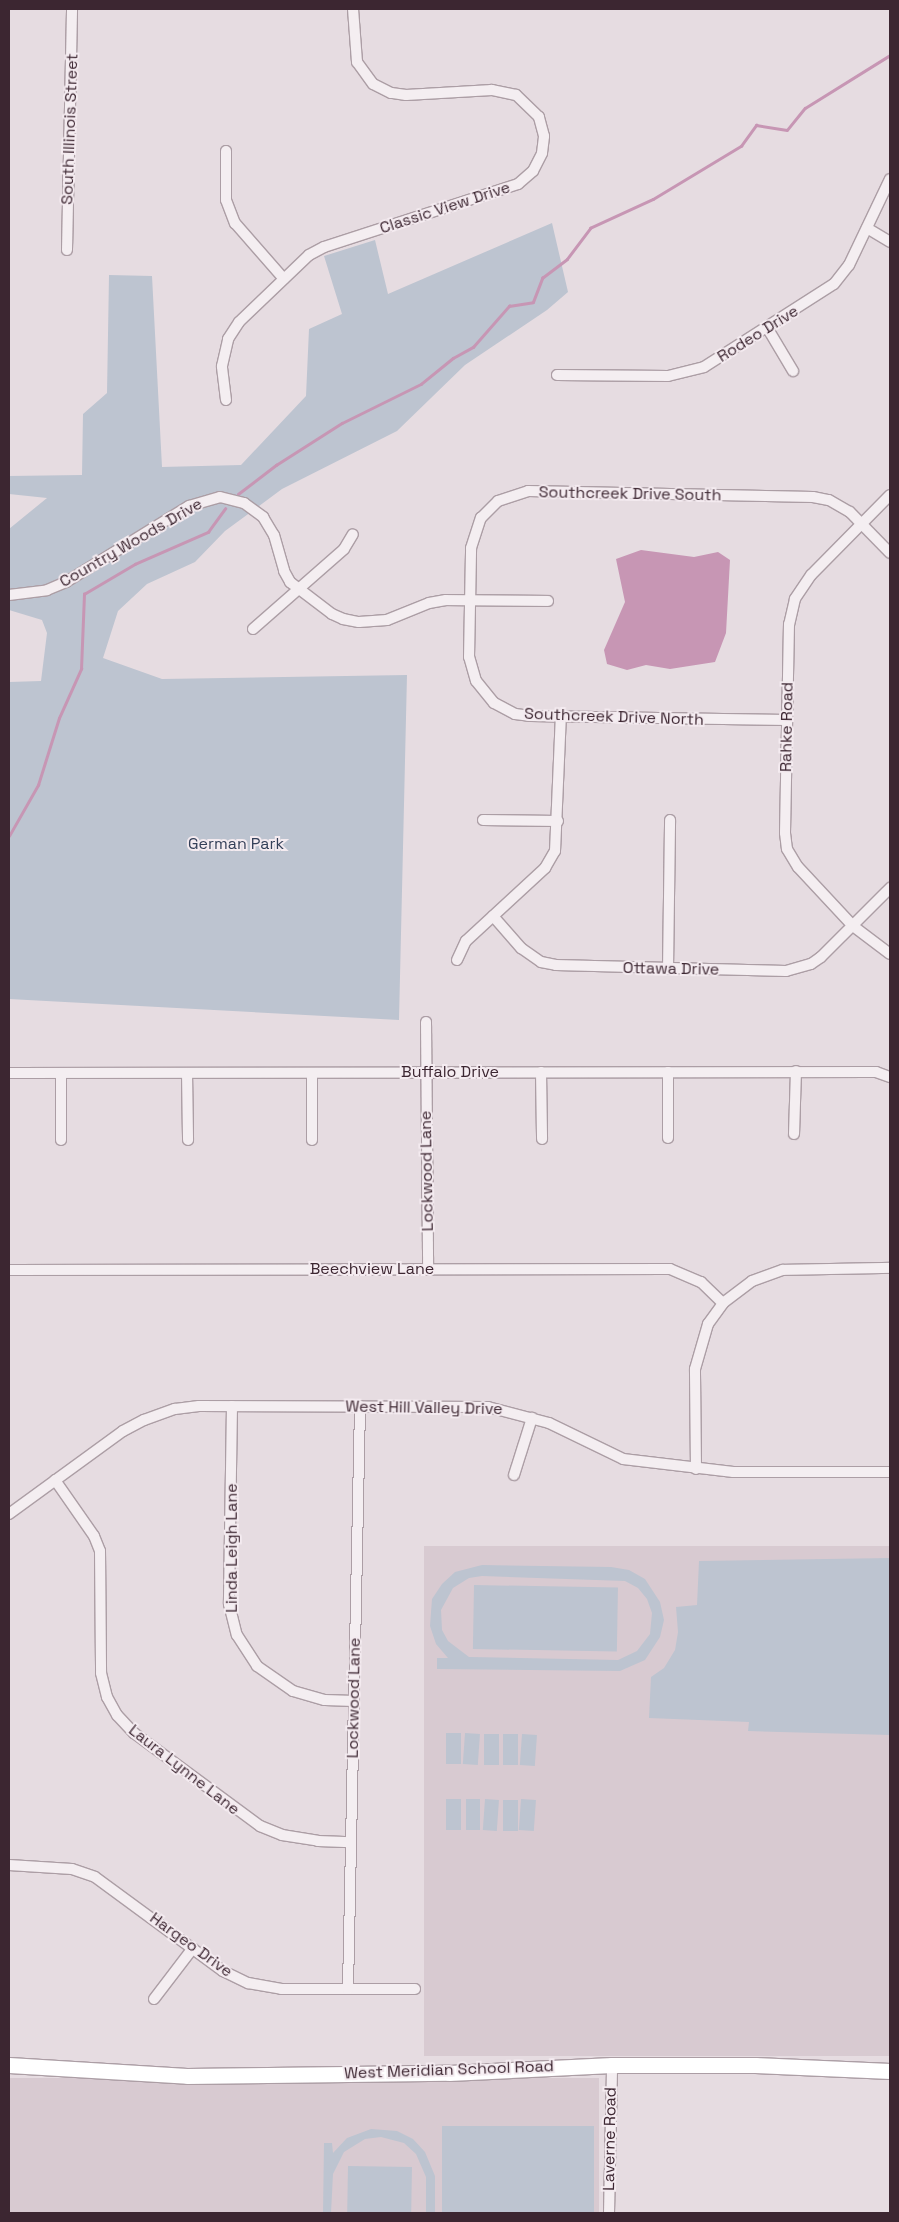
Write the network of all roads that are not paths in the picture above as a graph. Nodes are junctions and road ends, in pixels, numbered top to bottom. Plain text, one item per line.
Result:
1 (72, 9) edge
2 (353, 9) edge
3 (226, 151) dead end
4 (890, 180) edge
5 (867, 228) junction
6 (890, 242) edge
7 (67, 250) dead end
8 (284, 279) junction
9 (768, 329) junction
10 (792, 371) dead end
11 (558, 375) dead end
12 (226, 400) dead end
13 (890, 495) edge
14 (863, 524) junction
15 (353, 534) dead end
16 (890, 553) edge
17 (300, 591) junction
18 (9, 594) edge
19 (470, 600) junction
20 (548, 601) dead end
21 (253, 628) dead end
22 (561, 716) junction
23 (787, 720) junction
24 (483, 820) dead end
25 (670, 820) dead end
26 (558, 821) junction
27 (890, 888) edge
28 (493, 916) junction
29 (853, 926) junction
30 (890, 954) edge
31 (457, 960) dead end
32 (668, 969) junction
33 (426, 1022) dead end
34 (796, 1071) junction
35 (426, 1072) junction
36 (541, 1072) junction
37 (668, 1072) junction
38 (9, 1073) edge
39 (61, 1073) junction
40 (187, 1073) junction
41 (312, 1073) junction
42 (890, 1077) edge
43 (794, 1134) dead end
44 (668, 1138) dead end
45 (542, 1139) dead end
46 (61, 1140) dead end
47 (188, 1140) dead end
48 (312, 1140) dead end
49 (890, 1268) edge
50 (428, 1269) junction
51 (9, 1270) edge
52 (723, 1303) junction
53 (232, 1406) junction
54 (360, 1406) junction
55 (532, 1418) junction
56 (696, 1469) junction
57 (890, 1472) edge
58 (514, 1475) dead end
59 (55, 1480) junction
60 (9, 1514) edge
61 (354, 1701) junction
62 (351, 1842) junction
63 (9, 1865) edge
64 (193, 1948) junction
65 (348, 1989) junction
66 (416, 1989) dead end
67 (154, 1999) dead end
68 (9, 2065) edge
69 (612, 2065) junction
70 (890, 2071) edge
71 (609, 2213) edge

1 - 7 street, South Illinois Street
2 - 8 street, Classic View Drive
3 - 8 street
4 - 5 street, Rodeo Drive
5 - 6 street
5 - 9 street, Rodeo Drive
8 - 12 street, Classic View Drive
9 - 10 street
9 - 11 street, Rodeo Drive
13 - 14 street, Rahke Road
14 - 16 street, Southcreek Drive South
14 - 19 street, Southcreek Drive South
14 - 23 street, Rahke Road
15 - 17 street
17 - 18 street, Country Woods Drive
17 - 19 street, Country Woods Drive
17 - 21 street
19 - 20 street, Country Woods Drive
19 - 22 street, Southcreek Drive North
22 - 23 street, Southcreek Drive North
22 - 26 street
23 - 29 street, Rahke Road
24 - 26 street
25 - 32 street
26 - 28 street
27 - 29 street, Ottawa Drive
28 - 31 street
28 - 32 street, Ottawa Drive
29 - 30 street, Rahke Road
29 - 32 street, Ottawa Drive
33 - 35 street, Lockwood Lane
34 - 37 street, Buffalo Drive
34 - 42 street, Buffalo Drive
34 - 43 street
35 - 36 street, Buffalo Drive
35 - 41 street, Buffalo Drive
35 - 50 street, Lockwood Lane
36 - 37 street, Buffalo Drive
36 - 45 street
37 - 44 street
38 - 39 street, Buffalo Drive
39 - 40 street, Buffalo Drive
39 - 46 street
40 - 41 street, Buffalo Drive
40 - 47 street
41 - 48 street
49 - 52 street
50 - 51 street, Beechview Lane
50 - 52 street, Beechview Lane
52 - 56 street
53 - 54 street, West Hill Valley Drive
53 - 59 street, West Hill Valley Drive
53 - 61 street, Linda Leigh Lane
54 - 55 street, West Hill Valley Drive
54 - 61 street, Lockwood Lane
55 - 56 street, West Hill Valley Drive
55 - 58 street
56 - 57 street, West Hill Valley Drive
59 - 60 street, West Hill Valley Drive
59 - 62 street, Laura Lynne Lane
61 - 62 street, Lockwood Lane
62 - 65 street, Lockwood Lane
63 - 64 street, Hargeo Drive
64 - 65 street, Hargeo Drive
64 - 67 street
65 - 66 street, Hargeo Drive
68 - 69 main road, West Meridian School Road
69 - 70 main road, West Meridian School Road
69 - 71 street, Laverne Road

